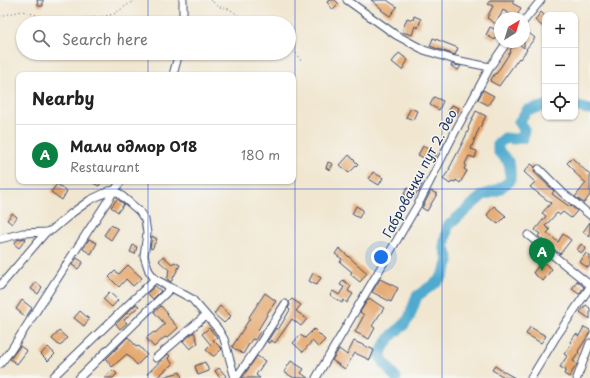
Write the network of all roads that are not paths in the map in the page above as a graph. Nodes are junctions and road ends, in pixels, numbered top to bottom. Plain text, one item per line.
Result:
1 (183, 0) edge
2 (347, 0) edge
3 (541, 0) edge
4 (530, 14) edge
5 (183, 16) edge
6 (503, 48) edge
7 (177, 60) edge
8 (490, 67) junction
9 (174, 72) edge
10 (539, 169) dead end
11 (118, 184) edge
12 (112, 191) junction
13 (590, 215) edge
14 (46, 232) junction
15 (528, 235) dead end
16 (0, 240) edge
17 (155, 279) junction
18 (0, 286) edge
19 (590, 286) edge
20 (171, 288) junction
21 (285, 304) dead end
22 (206, 316) junction
23 (590, 343) edge
24 (156, 358) dead end
25 (0, 364) edge
26 (54, 376) dead end
27 (79, 378) edge
28 (235, 378) edge
29 (316, 378) edge
30 (531, 378) edge
31 (577, 378) edge

1 - 5 street
2 - 8 street
3 - 4 street
6 - 8 street, Габровачки пут 2. део
7 - 9 street
8 - 29 street, Габровачки пут 2. део
10 - 13 street
11 - 12 street
12 - 14 street
12 - 17 street
12 - 25 street
14 - 16 street
14 - 18 street
15 - 19 street
17 - 20 street
17 - 26 street
19 - 30 street
20 - 22 street
20 - 27 street
21 - 28 street
22 - 24 street
22 - 28 street
23 - 31 street

